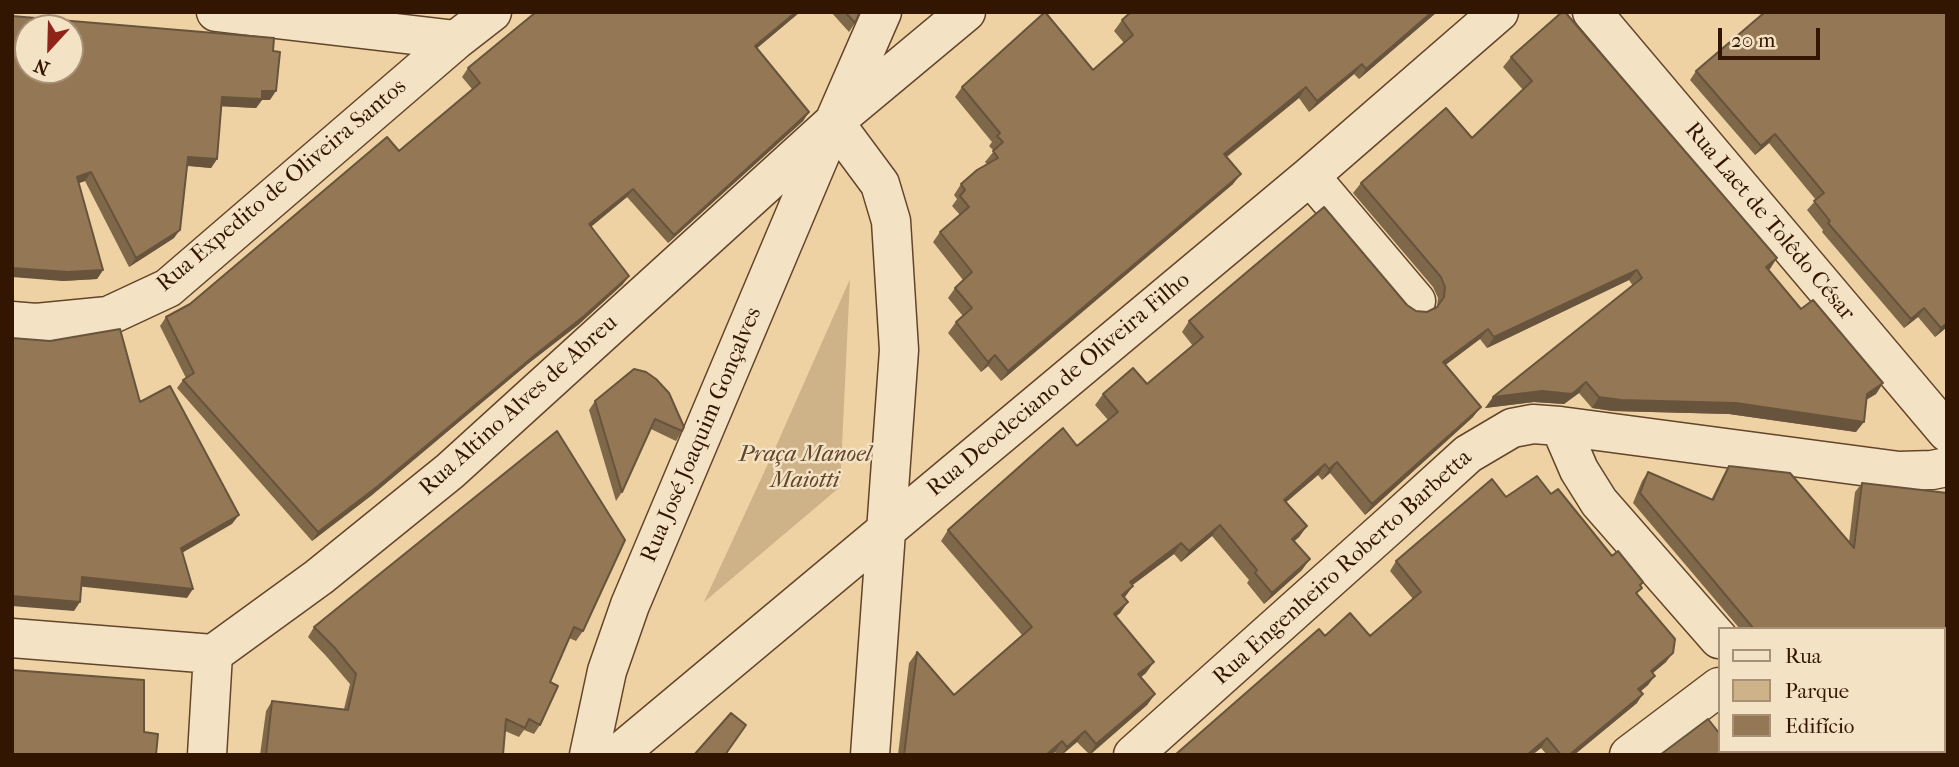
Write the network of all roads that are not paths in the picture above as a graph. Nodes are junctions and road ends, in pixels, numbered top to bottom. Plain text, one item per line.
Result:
1 (216, 12) edge
2 (492, 12) edge
3 (882, 12) edge
4 (966, 12) edge
5 (1499, 12) edge
6 (1592, 12) edge
7 (456, 40) junction
8 (834, 122) junction
9 (1310, 176) junction
10 (1416, 301) dead end
11 (12, 321) edge
12 (1560, 426) junction
13 (1947, 432) edge
14 (1947, 467) edge
15 (884, 531) junction
16 (1717, 637) edge
17 (12, 638) edge
18 (213, 654) junction
19 (1717, 689) edge
20 (208, 755) edge
21 (589, 755) edge
22 (617, 755) edge
23 (870, 755) edge
24 (1133, 755) edge
25 (1629, 755) edge

1 - 7 street
2 - 7 street, Rua Expedito de Oliveira Santos
3 - 8 street, Rua José Joaquim Gonçalves
4 - 8 street, Rua Altino Alves de Abreu
5 - 9 street, Rua Deocleciano de Oliveira Filho
6 - 13 street, Rua Laet de Tolêdo César
7 - 11 street, Rua Expedito de Oliveira Santos
8 - 15 street
8 - 18 street, Rua Altino Alves de Abreu
8 - 21 street, Rua José Joaquim Gonçalves
9 - 10 street
9 - 15 street, Rua Deocleciano de Oliveira Filho
12 - 14 street, Rua Engenheiro Roberto Barbetta
12 - 16 street
12 - 24 street, Rua Engenheiro Roberto Barbetta
15 - 22 street, Rua Deocleciano de Oliveira Filho
15 - 23 street
17 - 18 street
18 - 20 street
19 - 25 street

